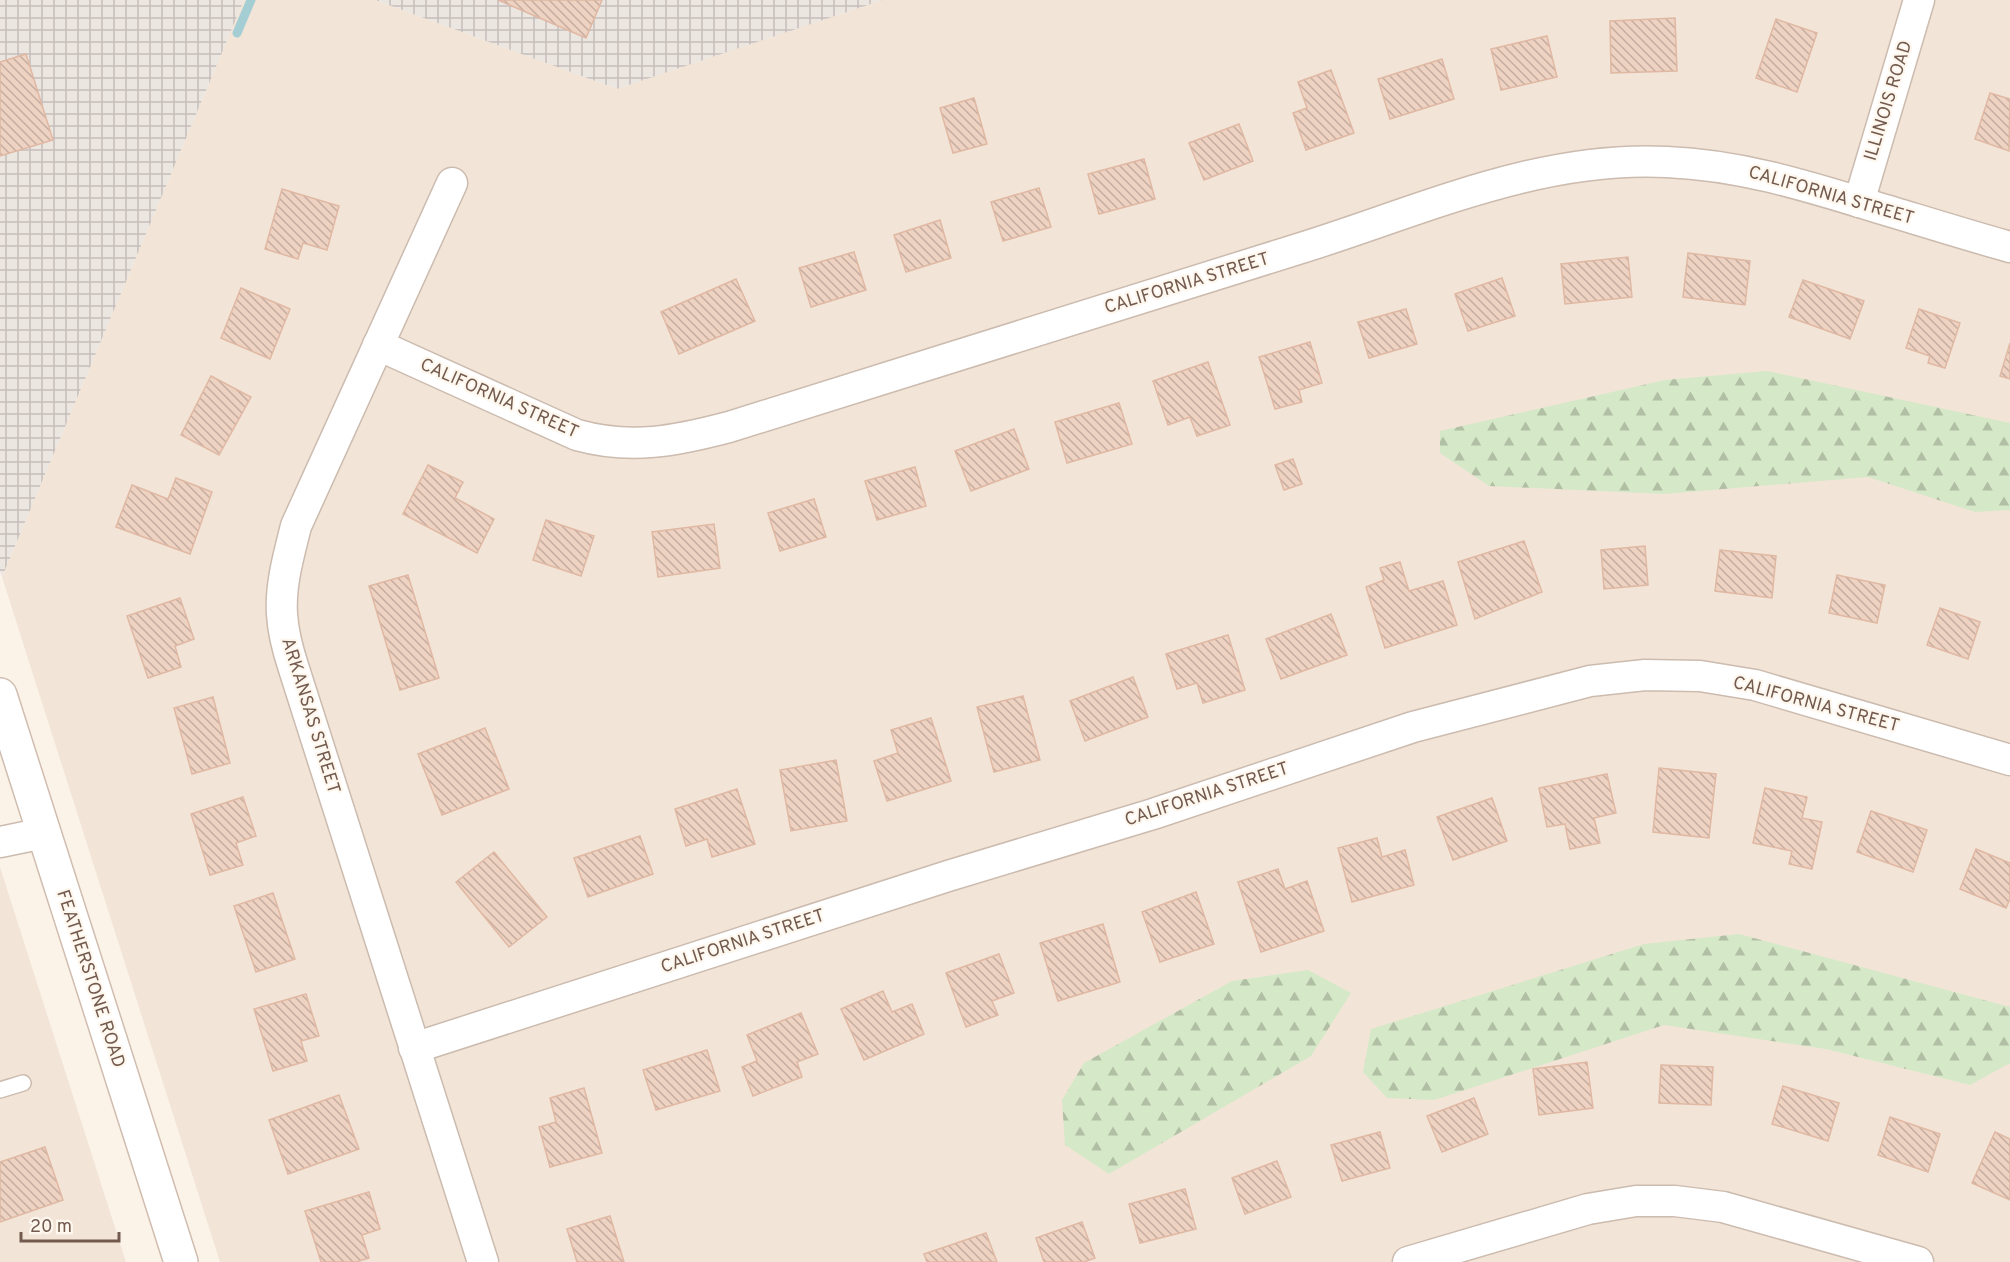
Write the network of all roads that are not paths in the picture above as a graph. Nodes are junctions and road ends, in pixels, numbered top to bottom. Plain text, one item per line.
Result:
1 (1919, 0) edge
2 (452, 183) dead end
3 (1859, 202) junction
4 (2010, 247) edge
5 (378, 345) junction
6 (0, 695) edge
7 (2010, 760) edge
8 (44, 833) junction
9 (0, 842) edge
10 (414, 1048) junction
11 (23, 1083) dead end
12 (0, 1090) edge
13 (181, 1262) edge
14 (483, 1262) edge
15 (1408, 1262) edge
16 (1918, 1262) edge

1 - 3 street, ILLINOIS ROAD
2 - 5 street, ARKANSAS STREET
3 - 4 street, CALIFORNIA STREET
3 - 5 street, CALIFORNIA STREET
5 - 10 street, ARKANSAS STREET
6 - 8 street, FEATHERSTONE ROAD
7 - 10 street, CALIFORNIA STREET
8 - 9 street
8 - 13 street, FEATHERSTONE ROAD
10 - 14 street, ARKANSAS STREET
11 - 12 lane
15 - 16 street

